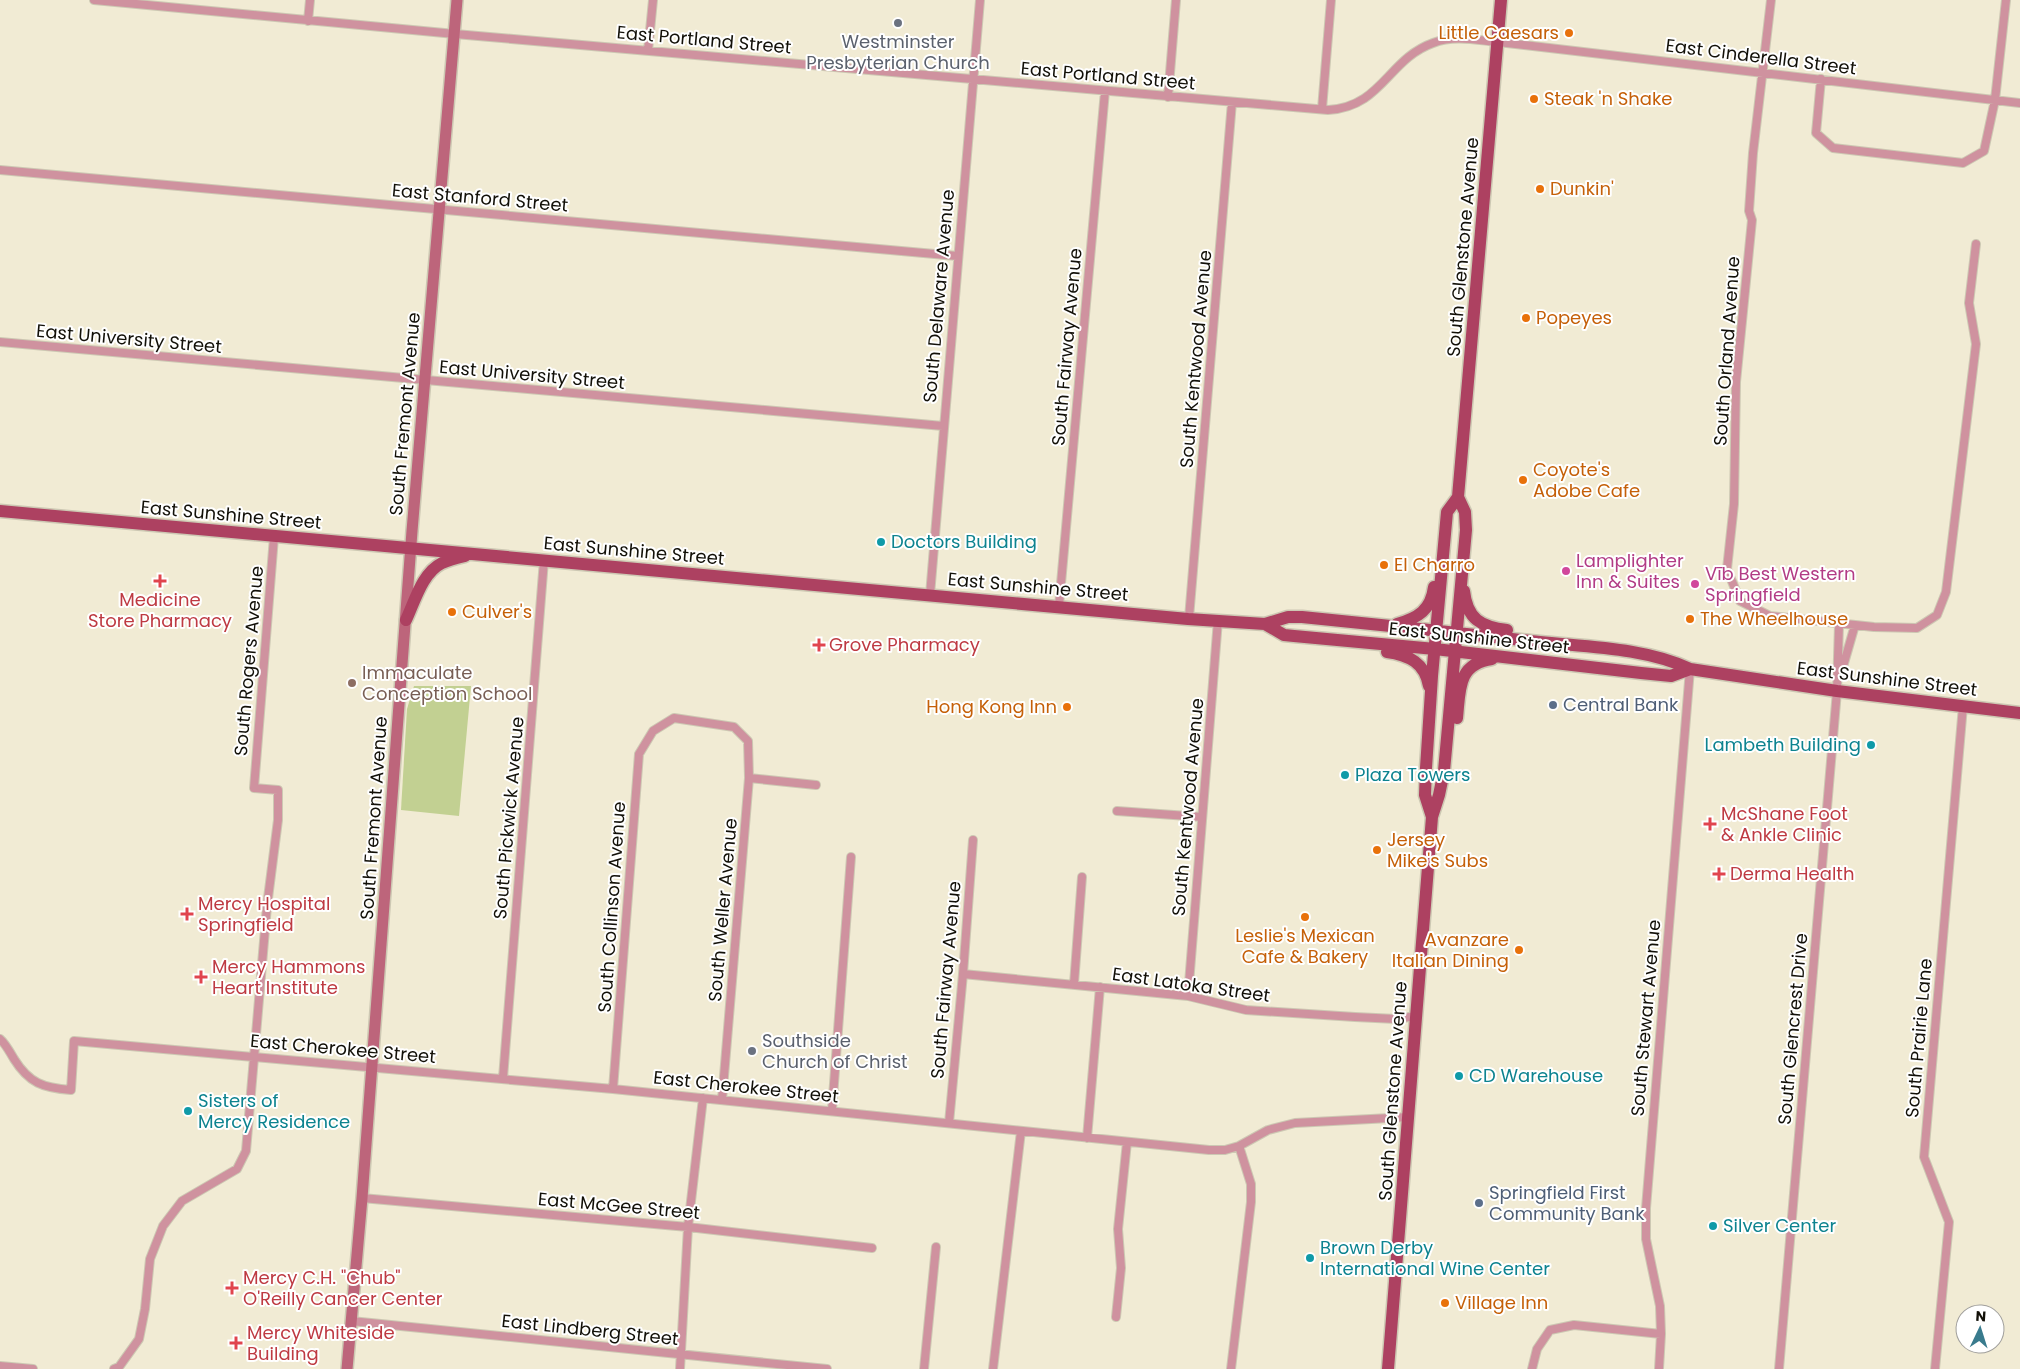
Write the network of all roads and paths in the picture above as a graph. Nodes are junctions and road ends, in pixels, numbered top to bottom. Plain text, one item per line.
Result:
1 (94, 0) edge
2 (310, 0) edge
3 (457, 0) edge
4 (652, 0) edge
5 (980, 0) edge
6 (1176, 0) edge
7 (1331, 0) edge
8 (1502, 0) edge
9 (1771, 0) edge
10 (2006, 0) edge
11 (158, 3) edge
12 (308, 21) junction
13 (455, 34) junction
14 (1498, 42) junction
15 (648, 51) junction
16 (1764, 73) junction
17 (973, 79) junction
18 (1821, 79) junction
19 (1104, 91) junction
20 (1168, 97) junction
21 (1995, 100) junction
22 (1232, 102) junction
23 (2020, 102) edge
24 (1322, 109) junction
25 (0, 170) edge
26 (440, 209) junction
27 (1976, 244) dead end
28 (958, 256) junction
29 (0, 342) edge
30 (426, 381) junction
31 (943, 426) junction
32 (1458, 497) junction
33 (0, 511) edge
34 (1446, 524) junction
35 (274, 536) junction
36 (412, 548) junction
37 (474, 554) junction
38 (544, 560) junction
39 (1462, 577) junction
40 (930, 596) junction
41 (1059, 606) junction
42 (1189, 618) junction
43 (406, 620) junction
44 (1218, 620) junction
45 (1265, 624) junction
46 (1839, 624) junction
47 (1390, 625) junction
48 (1855, 625) junction
49 (1436, 630) junction
50 (1456, 632) junction
51 (1294, 636) junction
52 (1434, 649) junction
53 (1610, 649) junction
54 (1454, 652) junction
55 (1509, 658) junction
56 (1690, 669) junction
57 (1837, 691) junction
58 (1430, 698) junction
59 (1963, 706) junction
60 (2020, 713) edge
61 (734, 727) joint
62 (1444, 771) junction
63 (749, 778) junction
64 (816, 785) dead end
65 (1117, 811) dead end
66 (1202, 817) junction
67 (1432, 817) junction
68 (973, 840) dead end
69 (851, 857) dead end
70 (1082, 877) dead end
71 (963, 974) junction
72 (1074, 984) junction
73 (1100, 988) junction
74 (1188, 996) junction
75 (1416, 1016) junction
76 (0, 1040) edge
77 (254, 1056) junction
78 (372, 1067) junction
79 (503, 1078) junction
80 (613, 1089) junction
81 (703, 1098) junction
82 (722, 1100) junction
83 (832, 1110) junction
84 (1409, 1117) junction
85 (949, 1123) junction
86 (1021, 1131) junction
87 (1087, 1138) junction
88 (1127, 1142) junction
89 (1239, 1146) junction
90 (362, 1198) junction
91 (688, 1227) junction
92 (936, 1246) dead end
93 (872, 1248) dead end
94 (1116, 1317) dead end
95 (351, 1321) junction
96 (1661, 1334) junction
97 (681, 1354) junction
98 (0, 1366) edge
99 (33, 1369) edge
100 (114, 1369) edge
101 (347, 1369) edge
102 (680, 1369) edge
103 (827, 1369) edge
104 (924, 1369) edge
105 (993, 1369) edge
106 (1231, 1369) edge
107 (1388, 1369) edge
108 (1532, 1369) edge
109 (1659, 1369) edge
110 (1779, 1369) edge
111 (1935, 1369) edge

1 - 11 street, East Portland Street
2 - 12 street
3 - 13 main road, South Fremont Avenue
4 - 15 street
5 - 17 street, South Delaware Avenue
6 - 20 street
7 - 24 street
8 - 14 main road, South Glenstone Avenue
9 - 16 street, South Orland Avenue
10 - 21 street
11 - 12 street, East Portland Street
12 - 13 street, East Portland Street
13 - 15 street, East Portland Street
13 - 26 main road, South Fremont Avenue
14 - 16 street, East Cinderella Street
14 - 24 street, East Portland Street
14 - 32 main road, South Glenstone Avenue
15 - 17 street, East Portland Street
16 - 18 street, East Cinderella Street
16 - 46 street, South Orland Avenue
17 - 19 street, East Portland Street
17 - 28 street, South Delaware Avenue
18 - 21 street, East Cinderella Street
18 - 21 street
19 - 20 street, East Portland Street
19 - 41 street, South Fairway Avenue
20 - 22 street, East Portland Street
21 - 23 street, East Cinderella Street
22 - 24 street, East Portland Street
22 - 42 street, South Kentwood Avenue
25 - 26 street, East Stanford Street
26 - 28 street, East Stanford Street
26 - 30 main road, South Fremont Avenue
27 - 48 street, South Orland Avenue
28 - 31 street, South Delaware Avenue
29 - 30 street, East University Street
30 - 31 street, East University Street
30 - 36 main road, South Fremont Avenue
31 - 40 street, South Delaware Avenue
32 - 34 main road, South Glenstone Avenue
32 - 39 main road, South Glenstone Avenue
33 - 35 main road, East Sunshine Street
34 - 47 main road
34 - 49 main road, South Glenstone Avenue
35 - 36 main road, East Sunshine Street
35 - 77 street, South Rogers Avenue
36 - 37 main road, East Sunshine Street
36 - 43 main road, South Fremont Avenue
37 - 38 main road, East Sunshine Street
37 - 43 main road
38 - 40 main road, East Sunshine Street
38 - 79 street, South Pickwick Avenue
39 - 50 main road, South Glenstone Avenue
39 - 53 main road
40 - 41 main road, East Sunshine Street
41 - 42 main road, East Sunshine Street
42 - 44 main road, East Sunshine Street
43 - 78 main road, South Fremont Avenue
44 - 45 main road, East Sunshine Street
44 - 66 street, South Kentwood Avenue
45 - 47 main road, East Sunshine Street
45 - 51 main road, East Sunshine Street
46 - 48 street, South Orland Avenue
46 - 57 street
47 - 49 main road, East Sunshine Street
48 - 57 street
49 - 50 main road, East Sunshine Street
49 - 52 main road, South Glenstone Avenue
50 - 53 main road, East Sunshine Street
50 - 54 main road, South Glenstone Avenue
51 - 52 main road, East Sunshine Street
51 - 58 main road
52 - 54 main road, East Sunshine Street
52 - 58 main road, South Glenstone Avenue
53 - 56 main road, East Sunshine Street
54 - 55 main road, East Sunshine Street
54 - 62 main road, South Glenstone Avenue
55 - 56 main road, East Sunshine Street
55 - 62 main road
56 - 57 main road, East Sunshine Street
56 - 96 street, South Stewart Avenue
57 - 59 main road, East Sunshine Street
57 - 110 street, South Glencrest Drive
58 - 67 main road, South Glenstone Avenue
59 - 60 main road, East Sunshine Street
59 - 111 street, South Prairie Lane
61 - 63 street, South Weller Avenue
61 - 80 street, South Collinson Avenue
62 - 67 main road, South Glenstone Avenue
63 - 64 street
63 - 82 street, South Weller Avenue
65 - 66 street
66 - 74 street, South Kentwood Avenue
67 - 75 main road, South Glenstone Avenue
68 - 71 street, South Fairway Avenue
69 - 83 street
70 - 72 street
71 - 72 street, East Latoka Street
71 - 85 street, South Fairway Avenue
72 - 73 street, East Latoka Street
73 - 74 street, East Latoka Street
73 - 87 street
74 - 75 street, East Latoka Street
75 - 84 main road, South Glenstone Avenue
76 - 77 street, East Cherokee Street
77 - 78 street, East Cherokee Street
77 - 100 street
78 - 79 street, East Cherokee Street
78 - 90 main road, South Fremont Avenue
79 - 80 street, East Cherokee Street
80 - 81 street, East Cherokee Street
81 - 82 street, East Cherokee Street
81 - 91 street
82 - 83 street, East Cherokee Street
83 - 85 street, East Cherokee Street
84 - 89 street, East Cherokee Street
84 - 107 main road, South Glenstone Avenue
85 - 86 street, East Cherokee Street
86 - 87 street, East Cherokee Street
86 - 105 street
87 - 88 street, East Cherokee Street
88 - 89 street, East Cherokee Street
88 - 94 street
89 - 106 street
90 - 91 street, East McGee Street
90 - 95 main road, South Fremont Avenue
91 - 93 street, East McGee Street
91 - 97 street
92 - 104 street
95 - 97 street, East Lindberg Street
95 - 101 main road, South Fremont Avenue
96 - 108 street
96 - 109 street, South Stewart Avenue
97 - 102 street
97 - 103 street, East Lindberg Street
98 - 99 street

